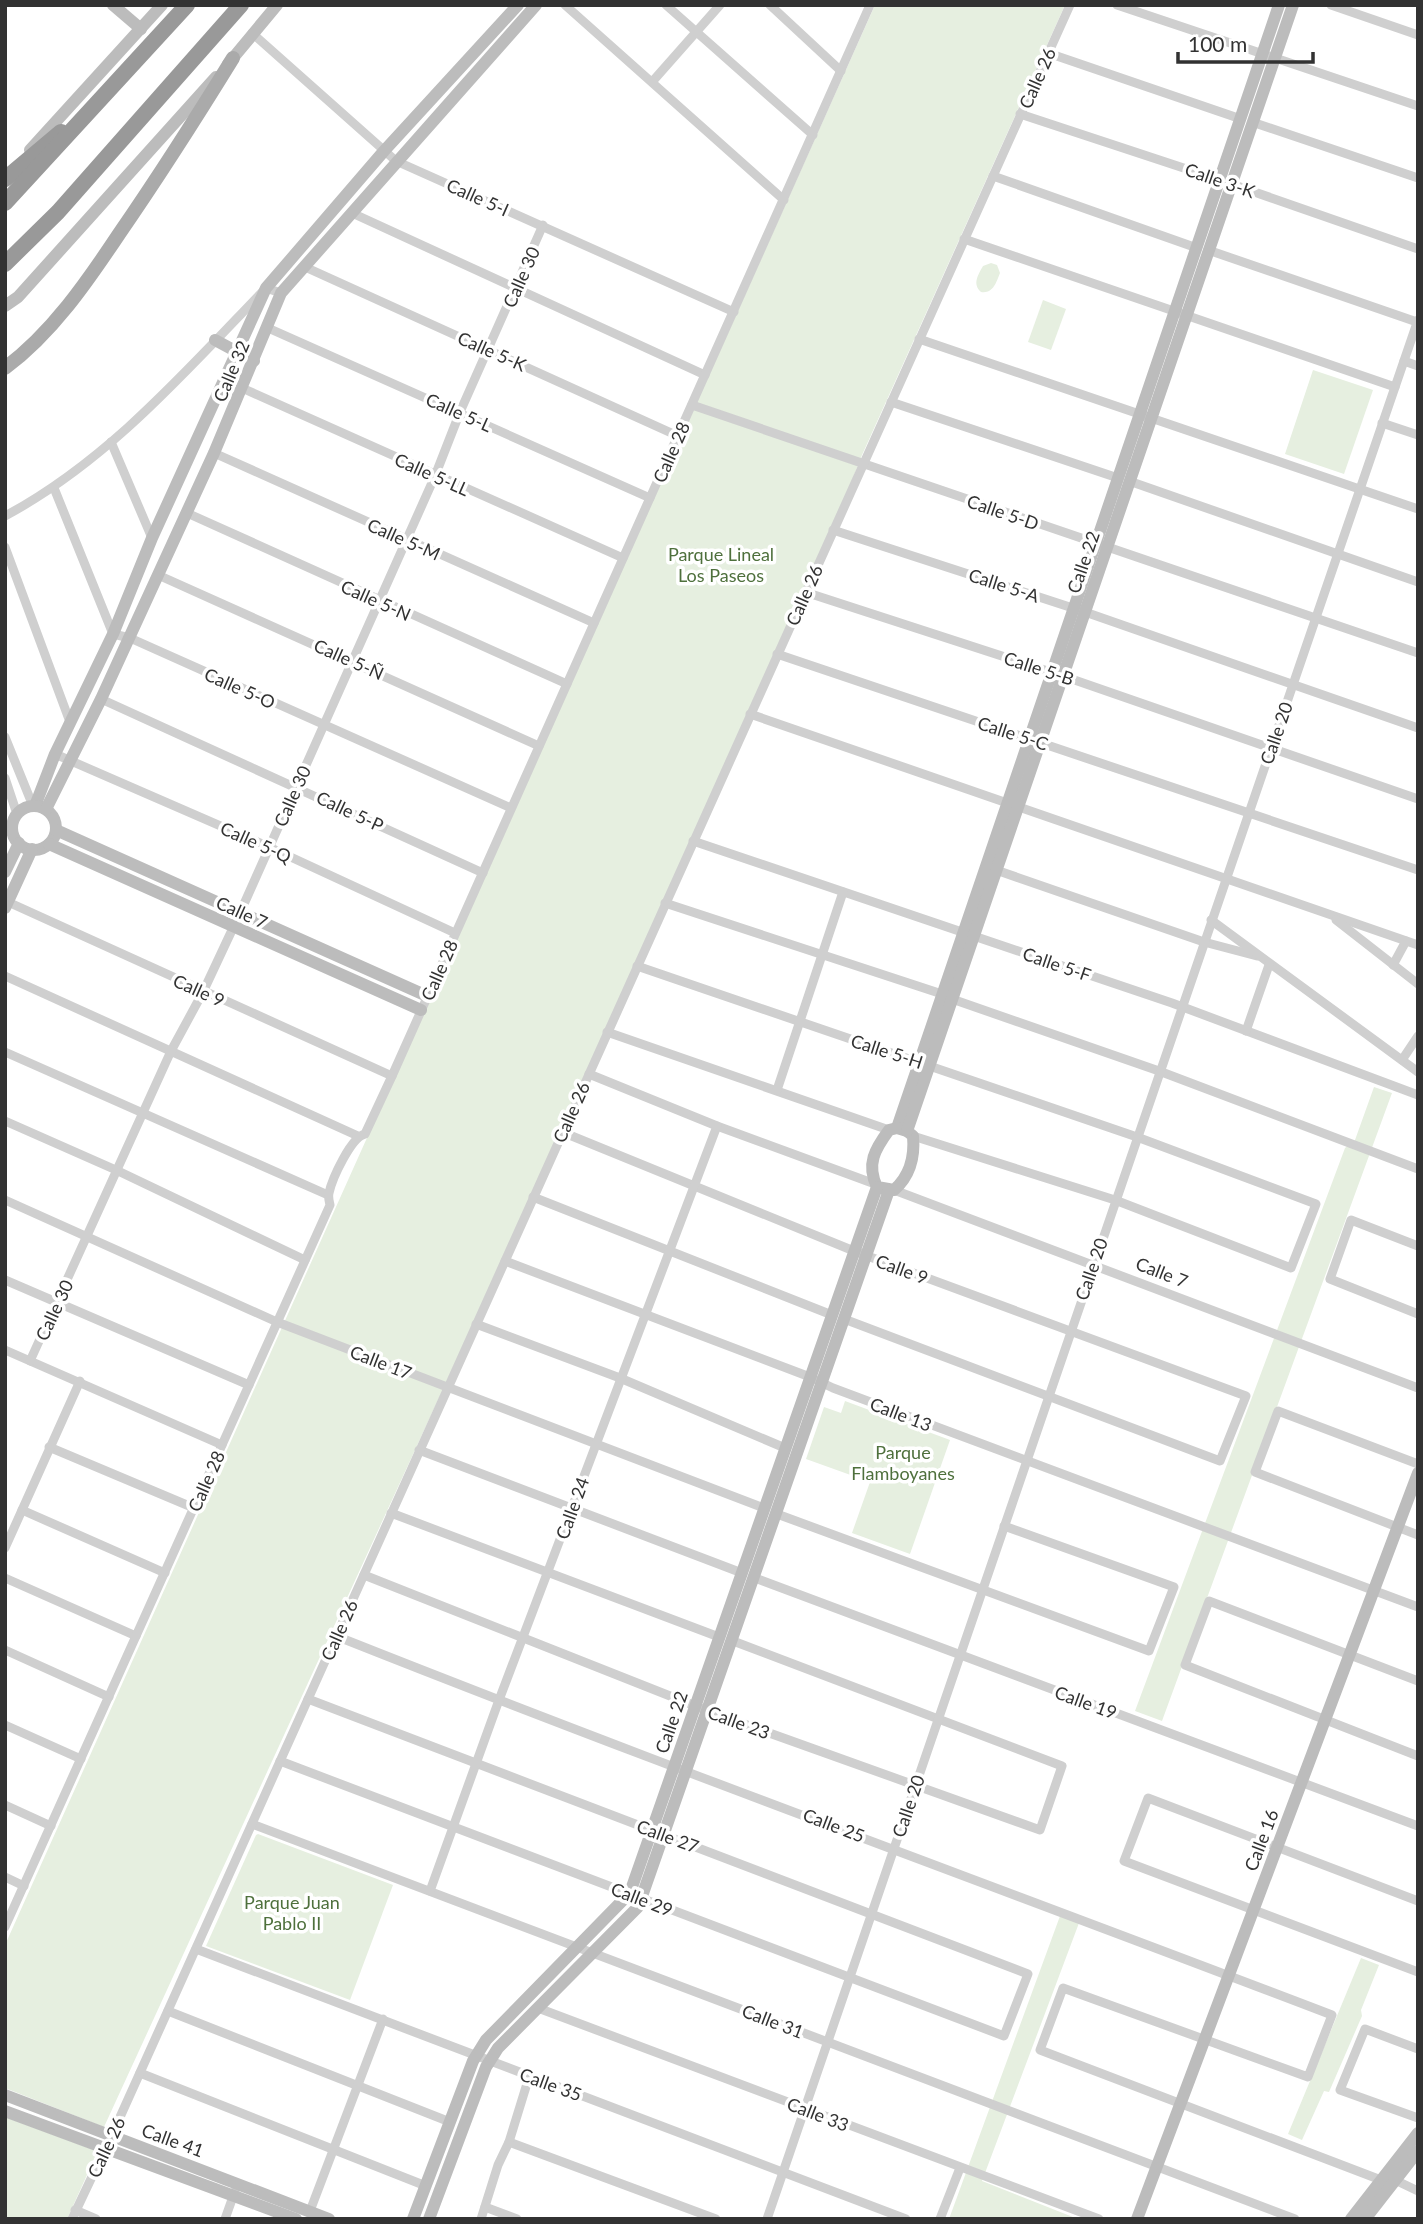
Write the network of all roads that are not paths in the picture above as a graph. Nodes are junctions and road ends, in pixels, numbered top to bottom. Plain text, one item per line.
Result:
1 (113, 5) edge
2 (162, 5) edge
3 (187, 5) edge
4 (241, 5) edge
5 (277, 5) edge
6 (518, 5) edge
7 (536, 5) edge
8 (565, 5) edge
9 (666, 5) edge
10 (720, 5) edge
11 (770, 5) edge
12 (870, 5) edge
13 (1070, 5) edge
14 (1118, 5) edge
15 (1279, 5) edge
16 (1293, 5) edge
17 (1331, 5) edge
18 (141, 29) junction
19 (253, 33) junction
20 (696, 33) junction
21 (1418, 35) edge
22 (1048, 53) junction
23 (1269, 55) junction
24 (233, 58) junction
25 (841, 71) junction
26 (652, 82) junction
27 (114, 87) junction
28 (1418, 106) edge
29 (1020, 114) junction
30 (1246, 121) junction
31 (813, 135) junction
32 (384, 151) junction
33 (396, 160) junction
34 (993, 176) junction
35 (5, 178) edge
36 (1418, 178) edge
37 (1226, 182) junction
38 (784, 200) junction
39 (5, 202) edge
40 (352, 213) junction
41 (543, 225) junction
42 (964, 239) junction
43 (1203, 249) junction
44 (1418, 249) edge
45 (5, 264) edge
46 (305, 267) junction
47 (266, 288) junction
48 (516, 288) junction
49 (281, 293) junction
50 (5, 306) edge
51 (734, 312) junction
52 (1181, 314) junction
53 (1417, 321) edge
54 (268, 328) junction
55 (919, 339) junction
56 (215, 340) junction
57 (489, 350) junction
58 (236, 351) junction
59 (254, 361) junction
60 (1404, 361) junction
61 (1418, 366) edge
62 (5, 368) edge
63 (705, 375) junction
64 (1395, 387) junction
65 (242, 388) junction
66 (891, 402) junction
67 (692, 405) junction
68 (460, 412) junction
69 (1146, 415) junction
70 (1382, 423) junction
71 (1418, 435) edge
72 (678, 436) junction
73 (111, 442) junction
74 (214, 453) junction
75 (863, 464) junction
76 (436, 476) junction
77 (1124, 480) junction
78 (54, 488) junction
79 (1360, 489) junction
80 (650, 498) junction
81 (1418, 509) edge
82 (187, 513) junction
83 (5, 516) edge
84 (833, 530) junction
85 (152, 538) junction
86 (407, 540) junction
87 (1101, 545) junction
88 (5, 547) edge
89 (1337, 554) junction
90 (623, 558) junction
91 (158, 575) junction
92 (1418, 582) edge
93 (805, 592) junction
94 (380, 601) junction
95 (1079, 610) junction
96 (1315, 620) junction
97 (594, 623) junction
98 (113, 634) junction
99 (130, 638) junction
100 (1418, 653) edge
101 (777, 654) junction
102 (353, 661) junction
103 (1057, 674) junction
104 (567, 684) junction
105 (1292, 684) junction
106 (102, 699) junction
107 (750, 714) junction
108 (71, 722) junction
109 (324, 725) junction
110 (1418, 728) edge
111 (5, 737) edge
112 (1035, 740) junction
113 (539, 746) junction
114 (7, 749) edge
115 (1270, 749) junction
116 (55, 754) junction
117 (71, 761) junction
118 (5, 778) edge
119 (296, 787) junction
120 (1418, 799) edge
121 (1013, 805) junction
122 (38, 807) junction
123 (511, 808) junction
124 (1248, 812) junction
125 (17, 814) junction
126 (56, 830) junction
127 (693, 841) junction
128 (19, 842) junction
129 (49, 844) junction
130 (269, 847) junction
131 (32, 849) junction
132 (996, 870) junction
133 (1418, 870) edge
134 (5, 872) edge
135 (483, 873) junction
136 (1225, 880) junction
137 (843, 892) junction
138 (665, 903) junction
139 (6, 905) edge
140 (240, 913) junction
141 (1331, 916) junction
142 (1211, 920) junction
143 (232, 927) junction
144 (456, 933) junction
145 (968, 934) junction
146 (1406, 941) junction
147 (1204, 942) junction
148 (1418, 945) edge
149 (822, 956) junction
150 (1257, 956) junction
151 (1269, 965) junction
152 (1393, 965) junction
153 (637, 966) junction
154 (5, 976) edge
155 (1418, 984) edge
156 (202, 992) junction
157 (427, 996) junction
158 (947, 996) junction
159 (1182, 1006) junction
160 (421, 1010) junction
161 (799, 1022) junction
162 (1246, 1031) junction
163 (607, 1032) junction
164 (1418, 1037) edge
165 (170, 1051) junction
166 (5, 1052) edge
167 (1402, 1060) junction
168 (924, 1063) junction
169 (1159, 1071) junction
170 (1418, 1072) edge
171 (589, 1073) junction
172 (391, 1076) junction
173 (777, 1090) junction
174 (1418, 1096) edge
175 (143, 1114) junction
176 (5, 1121) edge
177 (717, 1126) junction
178 (901, 1131) junction
179 (562, 1132) junction
180 (358, 1136) junction
181 (1137, 1137) junction
182 (1418, 1169) edge
183 (116, 1170) junction
184 (694, 1186) junction
185 (884, 1188) junction
186 (328, 1195) junction
187 (533, 1197) junction
188 (5, 1200) edge
189 (1115, 1200) junction
190 (86, 1238) junction
191 (1418, 1246) edge
192 (670, 1251) junction
193 (860, 1254) junction
194 (305, 1260) junction
195 (505, 1261) junction
196 (1093, 1265) junction
197 (5, 1280) edge
198 (57, 1304) junction
199 (646, 1314) junction
200 (1418, 1314) edge
201 (838, 1317) junction
202 (277, 1322) junction
203 (476, 1324) junction
204 (1070, 1331) junction
205 (5, 1350) edge
206 (30, 1361) junction
207 (620, 1378) junction
208 (816, 1380) junction
209 (80, 1381) junction
210 (248, 1385) junction
211 (448, 1387) junction
212 (1418, 1388) edge
213 (1048, 1396) junction
214 (595, 1444) junction
215 (222, 1446) junction
216 (49, 1447) junction
217 (785, 1448) junction
218 (419, 1450) junction
219 (1026, 1460) junction
220 (1418, 1464) edge
221 (1418, 1473) edge
222 (194, 1508) junction
223 (764, 1508) junction
224 (572, 1509) junction
225 (22, 1510) junction
226 (391, 1513) junction
227 (777, 1514) junction
228 (1004, 1526) junction
229 (1397, 1527) junction
230 (1418, 1535) edge
231 (5, 1548) edge
232 (164, 1573) junction
233 (547, 1573) junction
234 (742, 1573) junction
235 (363, 1575) junction
236 (5, 1578) edge
237 (755, 1578) junction
238 (982, 1590) junction
239 (1373, 1591) junction
240 (1418, 1607) edge
241 (136, 1636) junction
242 (336, 1636) junction
243 (719, 1637) junction
244 (523, 1638) junction
245 (733, 1642) junction
246 (5, 1650) edge
247 (959, 1655) junction
248 (1349, 1655) junction
249 (1418, 1681) edge
250 (109, 1697) junction
251 (307, 1699) junction
252 (499, 1700) junction
253 (695, 1705) junction
254 (708, 1711) junction
255 (937, 1719) junction
256 (1325, 1720) junction
257 (5, 1725) edge
258 (1418, 1756) edge
259 (81, 1759) junction
260 (280, 1761) junction
261 (476, 1765) junction
262 (674, 1766) junction
263 (688, 1770) junction
264 (1301, 1783) junction
265 (915, 1785) junction
266 (5, 1805) edge
267 (252, 1824) junction
268 (51, 1826) junction
269 (1418, 1826) edge
270 (454, 1829) junction
271 (652, 1830) junction
272 (665, 1835) junction
273 (894, 1848) junction
274 (1276, 1848) junction
275 (5, 1877) edge
276 (24, 1886) junction
277 (430, 1891) junction
278 (628, 1893) junction
279 (641, 1899) junction
280 (1418, 1901) edge
281 (1253, 1909) junction
282 (870, 1912) junction
283 (5, 1927) edge
284 (577, 1947) junction
285 (196, 1949) junction
286 (592, 1953) junction
287 (1418, 1972) edge
288 (1228, 1976) junction
289 (849, 1977) junction
290 (538, 2008) junction
291 (168, 2011) junction
292 (383, 2019) junction
293 (1004, 2036) joint
294 (1204, 2040) junction
295 (827, 2042) junction
296 (1418, 2049) edge
297 (477, 2055) junction
298 (490, 2061) junction
299 (140, 2073) junction
300 (530, 2077) junction
301 (358, 2085) junction
302 (5, 2095) edge
303 (1180, 2103) junction
304 (804, 2109) junction
305 (5, 2111) edge
306 (1418, 2118) edge
307 (450, 2122) junction
308 (1418, 2133) edge
309 (111, 2136) junction
310 (509, 2141) junction
311 (334, 2149) junction
312 (105, 2150) junction
313 (1418, 2151) edge
314 (1156, 2166) junction
315 (960, 2168) junction
316 (783, 2172) junction
317 (1381, 2180) junction
318 (1395, 2180) junction
319 (238, 2183) junction
320 (426, 2186) junction
321 (1418, 2191) edge
322 (233, 2196) junction
323 (485, 2207) junction
324 (310, 2211) junction
325 (74, 2215) edge
326 (96, 2219) edge
327 (225, 2219) edge
328 (296, 2219) edge
329 (329, 2219) edge
330 (413, 2219) edge
331 (429, 2219) edge
332 (481, 2219) edge
333 (517, 2219) edge
334 (716, 2219) edge
335 (767, 2219) edge
336 (906, 2219) edge
337 (940, 2219) edge
338 (1099, 2219) edge
339 (1137, 2219) edge
340 (1295, 2219) edge
341 (1351, 2219) edge
342 (1365, 2219) edge

1 - 18 street
2 - 18 street
3 - 27 highway
4 - 45 highway
5 - 19 street
6 - 32 street, Calle 32
7 - 33 street, Calle 32
8 - 26 street
9 - 20 street
10 - 20 street
11 - 25 street
12 - 25 street, Calle 28
13 - 22 street, Calle 26
14 - 23 street
15 - 23 street, Calle 22
16 - 23 street, Calle 22
17 - 21 street
18 - 35 street
19 - 24 street
19 - 32 street, Calle 5-I
20 - 26 street
20 - 31 street
22 - 29 street, Calle 26
22 - 30 street
23 - 28 street
23 - 30 street, Calle 22
24 - 50 street
24 - 62 main road
25 - 31 street, Calle 28
26 - 38 street
27 - 35 highway
27 - 39 highway
29 - 34 street, Calle 26
29 - 37 street, Calle 3-K
30 - 36 street
30 - 37 street, Calle 22
31 - 38 street, Calle 28
32 - 33 street, Calle 5-I
32 - 47 street, Calle 32
33 - 40 street, Calle 32
33 - 41 street, Calle 5-I
34 - 42 street, Calle 26
34 - 43 street
37 - 43 street, Calle 22
37 - 44 street, Calle 3-K
38 - 51 street, Calle 28
40 - 46 street, Calle 32
40 - 48 street
41 - 48 street, Calle 30
41 - 51 street, Calle 5-I
42 - 52 street
42 - 55 street, Calle 26
43 - 52 street, Calle 22
43 - 53 street
46 - 49 street, Calle 32
46 - 57 street, Calle 5-K
47 - 49 street
47 - 56 street
47 - 58 street, Calle 32
48 - 57 street, Calle 30
48 - 63 street
49 - 54 street, Calle 32
51 - 63 street, Calle 28
52 - 64 street
52 - 69 street, Calle 22
53 - 60 street, Calle 20
54 - 59 street, Calle 32
54 - 68 street, Calle 5-L
55 - 66 street, Calle 26
55 - 69 street
56 - 58 street
56 - 73 street
57 - 68 street, Calle 30
57 - 72 street, Calle 5-K
58 - 59 street
58 - 85 street, Calle 32
59 - 65 street, Calle 32
60 - 61 street
60 - 64 street, Calle 20
63 - 67 street, Calle 28
64 - 70 street, Calle 20
65 - 74 street, Calle 32
65 - 76 street, Calle 5-LL
66 - 75 street, Calle 26
66 - 77 street
67 - 72 street, Calle 28
67 - 75 street, Calle 5-D
68 - 76 street, Calle 30
68 - 80 street, Calle 5-L
69 - 77 street, Calle 22
69 - 79 street
70 - 71 street
70 - 79 street, Calle 20
72 - 80 street, Calle 28
73 - 78 street
73 - 85 street
74 - 82 street, Calle 32
74 - 86 street, Calle 5-M
75 - 84 street, Calle 26
75 - 87 street, Calle 5-D
76 - 86 street, Calle 30
76 - 90 street, Calle 5-LL
77 - 87 street, Calle 22
77 - 89 street
78 - 83 street
78 - 98 street
79 - 81 street
79 - 89 street, Calle 20
80 - 90 street, Calle 28
82 - 91 street, Calle 32
82 - 94 street, Calle 5-N
84 - 93 street, Calle 26
84 - 95 street, Calle 5-A
85 - 98 street, Calle 32
86 - 94 street, Calle 30
86 - 97 street, Calle 5-M
87 - 95 street, Calle 22
87 - 96 street, Calle 5-D
88 - 108 street
89 - 92 street
89 - 96 street, Calle 20
90 - 97 street, Calle 28
91 - 99 street, Calle 32
91 - 102 street, Calle 5-Ñ
93 - 101 street, Calle 26
93 - 103 street, Calle 5-B
94 - 102 street, Calle 30
94 - 104 street, Calle 5-N
95 - 103 street, Calle 22
95 - 105 street, Calle 5-A
96 - 100 street, Calle 5-D
96 - 105 street, Calle 20
97 - 104 street, Calle 28
98 - 99 street, Calle 5-O
98 - 108 street, Calle 32
99 - 106 street, Calle 32
99 - 109 street, Calle 5-O
101 - 107 street, Calle 26
101 - 112 street, Calle 5-C
102 - 109 street, Calle 30
102 - 113 street, Calle 5-Ñ
103 - 112 street, Calle 22
103 - 115 street, Calle 5-B
104 - 113 street, Calle 28
105 - 110 street, Calle 5-A
105 - 115 street, Calle 20
106 - 117 street, Calle 32
106 - 119 street, Calle 5-P
107 - 121 street
107 - 127 street, Calle 26
108 - 116 street, Calle 32
109 - 119 street, Calle 30
109 - 123 street, Calle 5-O
111 - 114 street
112 - 121 street, Calle 22
112 - 124 street, Calle 5-C
113 - 123 street, Calle 28
114 - 122 street
115 - 120 street, Calle 5-B
115 - 124 street, Calle 20
116 - 117 street, Calle 5-Q
116 - 122 street, Calle 32
117 - 122 street, Calle 32
117 - 130 street, Calle 5-Q
118 - 125 street
119 - 130 street, Calle 30
119 - 135 street, Calle 5-P
121 - 132 street, Calle 22
121 - 136 street
121 - 145 street, Calle 22
122 - 125 street
122 - 126 street
123 - 135 street, Calle 28
124 - 133 street, Calle 5-C
124 - 136 street, Calle 20
125 - 128 street
126 - 129 street
126 - 140 street, Calle 7
127 - 137 street, Calle 5-F
127 - 138 street, Calle 26
128 - 131 street
128 - 134 street
129 - 131 street
129 - 143 street, Calle 7
130 - 140 street, Calle 30
130 - 144 street, Calle 5-Q
131 - 139 street
132 - 145 street, Calle 22
132 - 147 street
135 - 144 street, Calle 28
136 - 141 street
136 - 142 street, Calle 20
137 - 145 street, Calle 5-F
137 - 149 street
138 - 149 street
138 - 153 street, Calle 26
139 - 156 street, Calle 9
140 - 143 street, Calle 30
140 - 157 street, Calle 7
141 - 146 street
141 - 152 street
142 - 147 street, Calle 20
142 - 150 street
143 - 156 street, Calle 30
143 - 160 street, Calle 7
144 - 157 street, Calle 28
145 - 158 street, Calle 22
145 - 159 street, Calle 5-F
146 - 148 street
146 - 152 street
147 - 150 street
147 - 159 street, Calle 20
149 - 158 street
149 - 161 street
150 - 151 street
151 - 162 street
151 - 167 street
152 - 155 street
153 - 161 street, Calle 5-H
153 - 163 street, Calle 26
154 - 165 street
156 - 165 street, Calle 30
156 - 172 street, Calle 9
157 - 160 street, Calle 28
158 - 168 street, Calle 22
158 - 169 street
159 - 162 street, Calle 5-F
159 - 169 street, Calle 20
160 - 172 street, Calle 28
161 - 168 street, Calle 5-H
161 - 173 street
162 - 174 street, Calle 5-F
163 - 171 street, Calle 26
163 - 173 street
164 - 167 street
165 - 175 street, Calle 30
165 - 180 street
166 - 175 street
167 - 170 street
168 - 178 street, Calle 22
168 - 181 street, Calle 5-H
169 - 181 street, Calle 20
169 - 182 street
171 - 177 street, Calle 7
171 - 179 street, Calle 26
172 - 180 street, Calle 28
173 - 178 street
175 - 183 street, Calle 30
175 - 186 street
176 - 183 street
177 - 184 street, Calle 24
177 - 185 street, Calle 7
178 - 185 street
178 - 185 street
178 - 189 street
179 - 184 street, Calle 9
179 - 187 street, Calle 26
180 - 186 street, Calle 28
181 - 189 street, Calle 20
181 - 189 street, Calle 5-H
183 - 190 street, Calle 30
183 - 194 street
184 - 192 street, Calle 24
184 - 193 street, Calle 9
185 - 193 street, Calle 22
185 - 196 street, Calle 7
186 - 194 street, Calle 28
187 - 192 street
187 - 195 street, Calle 26
188 - 190 street, Calle 17
189 - 196 street, Calle 20
190 - 198 street, Calle 30
190 - 202 street, Calle 17
191 - 200 street
192 - 199 street, Calle 24
192 - 201 street
193 - 201 street, Calle 22
193 - 204 street, Calle 9
194 - 202 street, Calle 28
195 - 199 street, Calle 13
195 - 203 street, Calle 26
196 - 204 street, Calle 20
196 - 212 street, Calle 7
197 - 198 street
198 - 206 street, Calle 30
198 - 210 street
199 - 207 street, Calle 24
199 - 208 street, Calle 13
201 - 208 street, Calle 22
201 - 213 street
202 - 210 street, Calle 28
202 - 211 street, Calle 17
203 - 207 street
203 - 211 street, Calle 26
204 - 213 street, Calle 20
204 - 213 street, Calle 9
205 - 206 street
206 - 209 street
207 - 214 street, Calle 24
207 - 217 street
208 - 217 street, Calle 22
208 - 219 street, Calle 13
208 - 227 street, Calle 22
209 - 215 street
209 - 216 street
210 - 215 street, Calle 28
211 - 214 street, Calle 17
211 - 218 street, Calle 26
213 - 219 street, Calle 20
214 - 223 street, Calle 17
214 - 224 street, Calle 24
215 - 222 street, Calle 28
216 - 222 street
216 - 225 street
217 - 223 street, Calle 22
218 - 224 street
218 - 226 street, Calle 26
219 - 228 street, Calle 20
219 - 239 street, Calle 13
220 - 229 street
221 - 229 street, Calle 16
222 - 232 street, Calle 28
223 - 234 street, Calle 22
224 - 233 street, Calle 24
224 - 234 street
225 - 231 street
225 - 232 street
226 - 233 street
226 - 235 street, Calle 26
227 - 237 street, Calle 22
227 - 238 street
228 - 238 street, Calle 20
228 - 238 street
229 - 230 street
229 - 239 street, Calle 16
232 - 241 street, Calle 28
233 - 243 street
233 - 244 street, Calle 24
234 - 243 street, Calle 22
235 - 242 street, Calle 26
235 - 244 street, Calle 23
236 - 241 street
237 - 245 street, Calle 22
237 - 247 street, Calle 19
238 - 247 street, Calle 20
239 - 240 street, Calle 13
239 - 248 street, Calle 16
241 - 250 street, Calle 28
242 - 251 street, Calle 26
242 - 252 street, Calle 25
243 - 253 street, Calle 22
244 - 252 street, Calle 24
244 - 253 street, Calle 23
245 - 254 street, Calle 22
245 - 255 street
246 - 250 street
247 - 255 street, Calle 20
247 - 264 street, Calle 19
248 - 249 street
248 - 256 street, Calle 16
248 - 256 street
250 - 259 street, Calle 28
251 - 260 street, Calle 26
251 - 261 street, Calle 27
252 - 261 street, Calle 24
252 - 262 street, Calle 25
253 - 254 street, Calle 23
253 - 262 street, Calle 22
254 - 263 street, Calle 22
254 - 265 street, Calle 23
255 - 265 street, Calle 20
255 - 265 street, Calle 23
256 - 258 street
256 - 264 street, Calle 16
257 - 259 street
259 - 268 street, Calle 28
260 - 267 street, Calle 26
260 - 270 street, Calle 29
261 - 270 street, Calle 24
261 - 271 street, Calle 27
262 - 263 street, Calle 25
262 - 271 street, Calle 22
263 - 272 street, Calle 22
263 - 273 street, Calle 25
264 - 269 street, Calle 19
264 - 274 street, Calle 16
265 - 273 street, Calle 20
266 - 268 street
267 - 277 street, Calle 31
267 - 285 street, Calle 26
268 - 276 street, Calle 28
270 - 277 street, Calle 24
270 - 278 street, Calle 29
271 - 272 street, Calle 27
271 - 278 street, Calle 22
272 - 279 street, Calle 22
272 - 282 street, Calle 27
273 - 282 street, Calle 20
273 - 288 street, Calle 25
274 - 280 street
274 - 281 street, Calle 16
274 - 281 street
275 - 276 street
276 - 283 street, Calle 28
277 - 284 street, Calle 31
278 - 279 street, Calle 29
278 - 284 street, Calle 22
279 - 286 street, Calle 22
279 - 289 street, Calle 29
281 - 287 street
281 - 288 street, Calle 16
282 - 289 street, Calle 20
282 - 293 street, Calle 27
284 - 286 street, Calle 31
284 - 297 street, Calle 22
285 - 291 street, Calle 26
285 - 292 street, Calle 35
286 - 290 street, Calle 22
286 - 295 street, Calle 31
288 - 294 street, Calle 16
288 - 294 street, Calle 25
289 - 293 street, Calle 29
289 - 295 street, Calle 20
290 - 298 street, Calle 22
290 - 304 street, Calle 33
291 - 299 street, Calle 26
291 - 301 street
292 - 297 street, Calle 35
292 - 301 street
294 - 303 street, Calle 16
294 - 303 street
295 - 304 street, Calle 20
295 - 314 street, Calle 31
296 - 306 street
297 - 298 street, Calle 35
297 - 307 street, Calle 22
298 - 300 street, Calle 35
298 - 331 street, Calle 22
299 - 309 street, Calle 26
299 - 311 street
300 - 310 street
300 - 316 street, Calle 35
301 - 307 street
301 - 311 street
302 - 309 street, Calle 41
303 - 314 street, Calle 16
303 - 317 street
304 - 315 street, Calle 33
304 - 316 street, Calle 20
305 - 312 street, Calle 41
307 - 320 street, Calle 22
308 - 317 street
309 - 312 street, Calle 26
309 - 319 street, Calle 41
310 - 323 street
310 - 334 street
311 - 320 street
311 - 324 street
312 - 322 street, Calle 41
312 - 325 street, Calle 26
313 - 318 street
314 - 339 street, Calle 16
314 - 340 street, Calle 31
315 - 337 street
315 - 338 street, Calle 33
316 - 335 street, Calle 20
316 - 336 street, Calle 35
317 - 341 street
318 - 321 street
318 - 342 street
319 - 322 street
319 - 324 street, Calle 41
320 - 330 street, Calle 22
322 - 327 street
322 - 328 street, Calle 41
323 - 332 street
323 - 333 street
324 - 329 street, Calle 41
325 - 326 street

